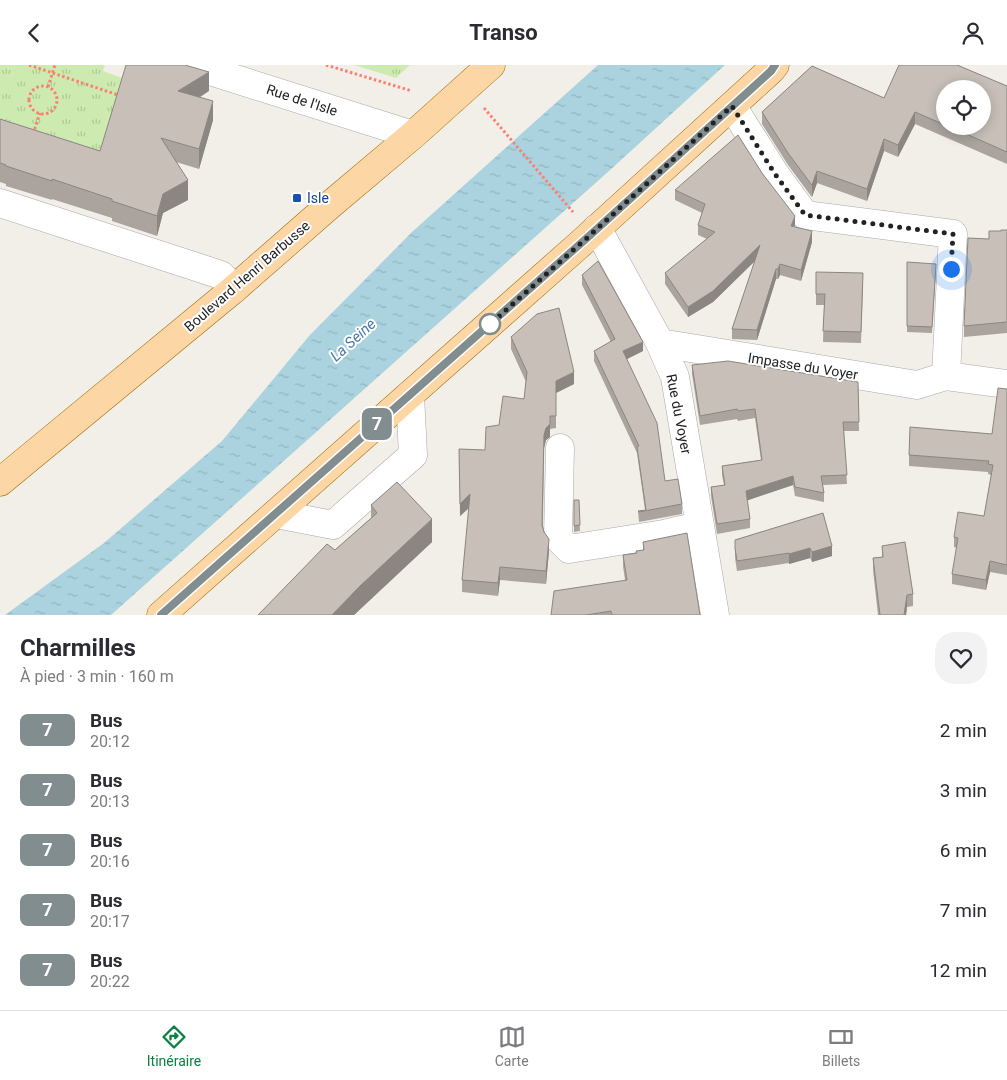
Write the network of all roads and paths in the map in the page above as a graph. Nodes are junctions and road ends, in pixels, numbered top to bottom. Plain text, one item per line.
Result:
1 (30, 65) edge
2 (55, 65) edge
3 (191, 65) edge
4 (326, 65) edge
5 (491, 65) edge
6 (775, 65) edge
7 (52, 73) junction
8 (48, 87) junction
9 (412, 91) dead end
10 (123, 96) edge
11 (732, 106) junction
12 (40, 113) junction
13 (491, 115) dead end
14 (413, 135) junction
15 (32, 139) edge
16 (0, 203) edge
17 (573, 212) dead end
18 (597, 229) junction
19 (234, 289) junction
20 (660, 343) junction
21 (946, 376) junction
22 (1007, 384) edge
23 (410, 395) junction
24 (560, 448) dead end
25 (0, 482) edge
26 (276, 513) junction
27 (699, 526) junction
28 (161, 615) edge
29 (715, 615) edge

1 - 7 path
2 - 7 path
3 - 14 street, Rue de l'Isle
4 - 9 path
5 - 14 main road, Boulevard Henri Barbusse
6 - 11 main road
7 - 8 path
7 - 10 path
8 - 12 path
8 - 12 path
11 - 18 main road
11 - 21 street
12 - 15 path
13 - 17 path
14 - 19 main road, Boulevard Henri Barbusse
16 - 19 street
18 - 20 street, Rue du Voyer
18 - 23 main road
19 - 25 main road, Boulevard Henri Barbusse
20 - 21 street, Impasse du Voyer
20 - 27 street, Rue du Voyer
21 - 22 street
23 - 26 main road
23 - 26 street
24 - 27 street
26 - 28 main road
27 - 29 street, Rue du Voyer

